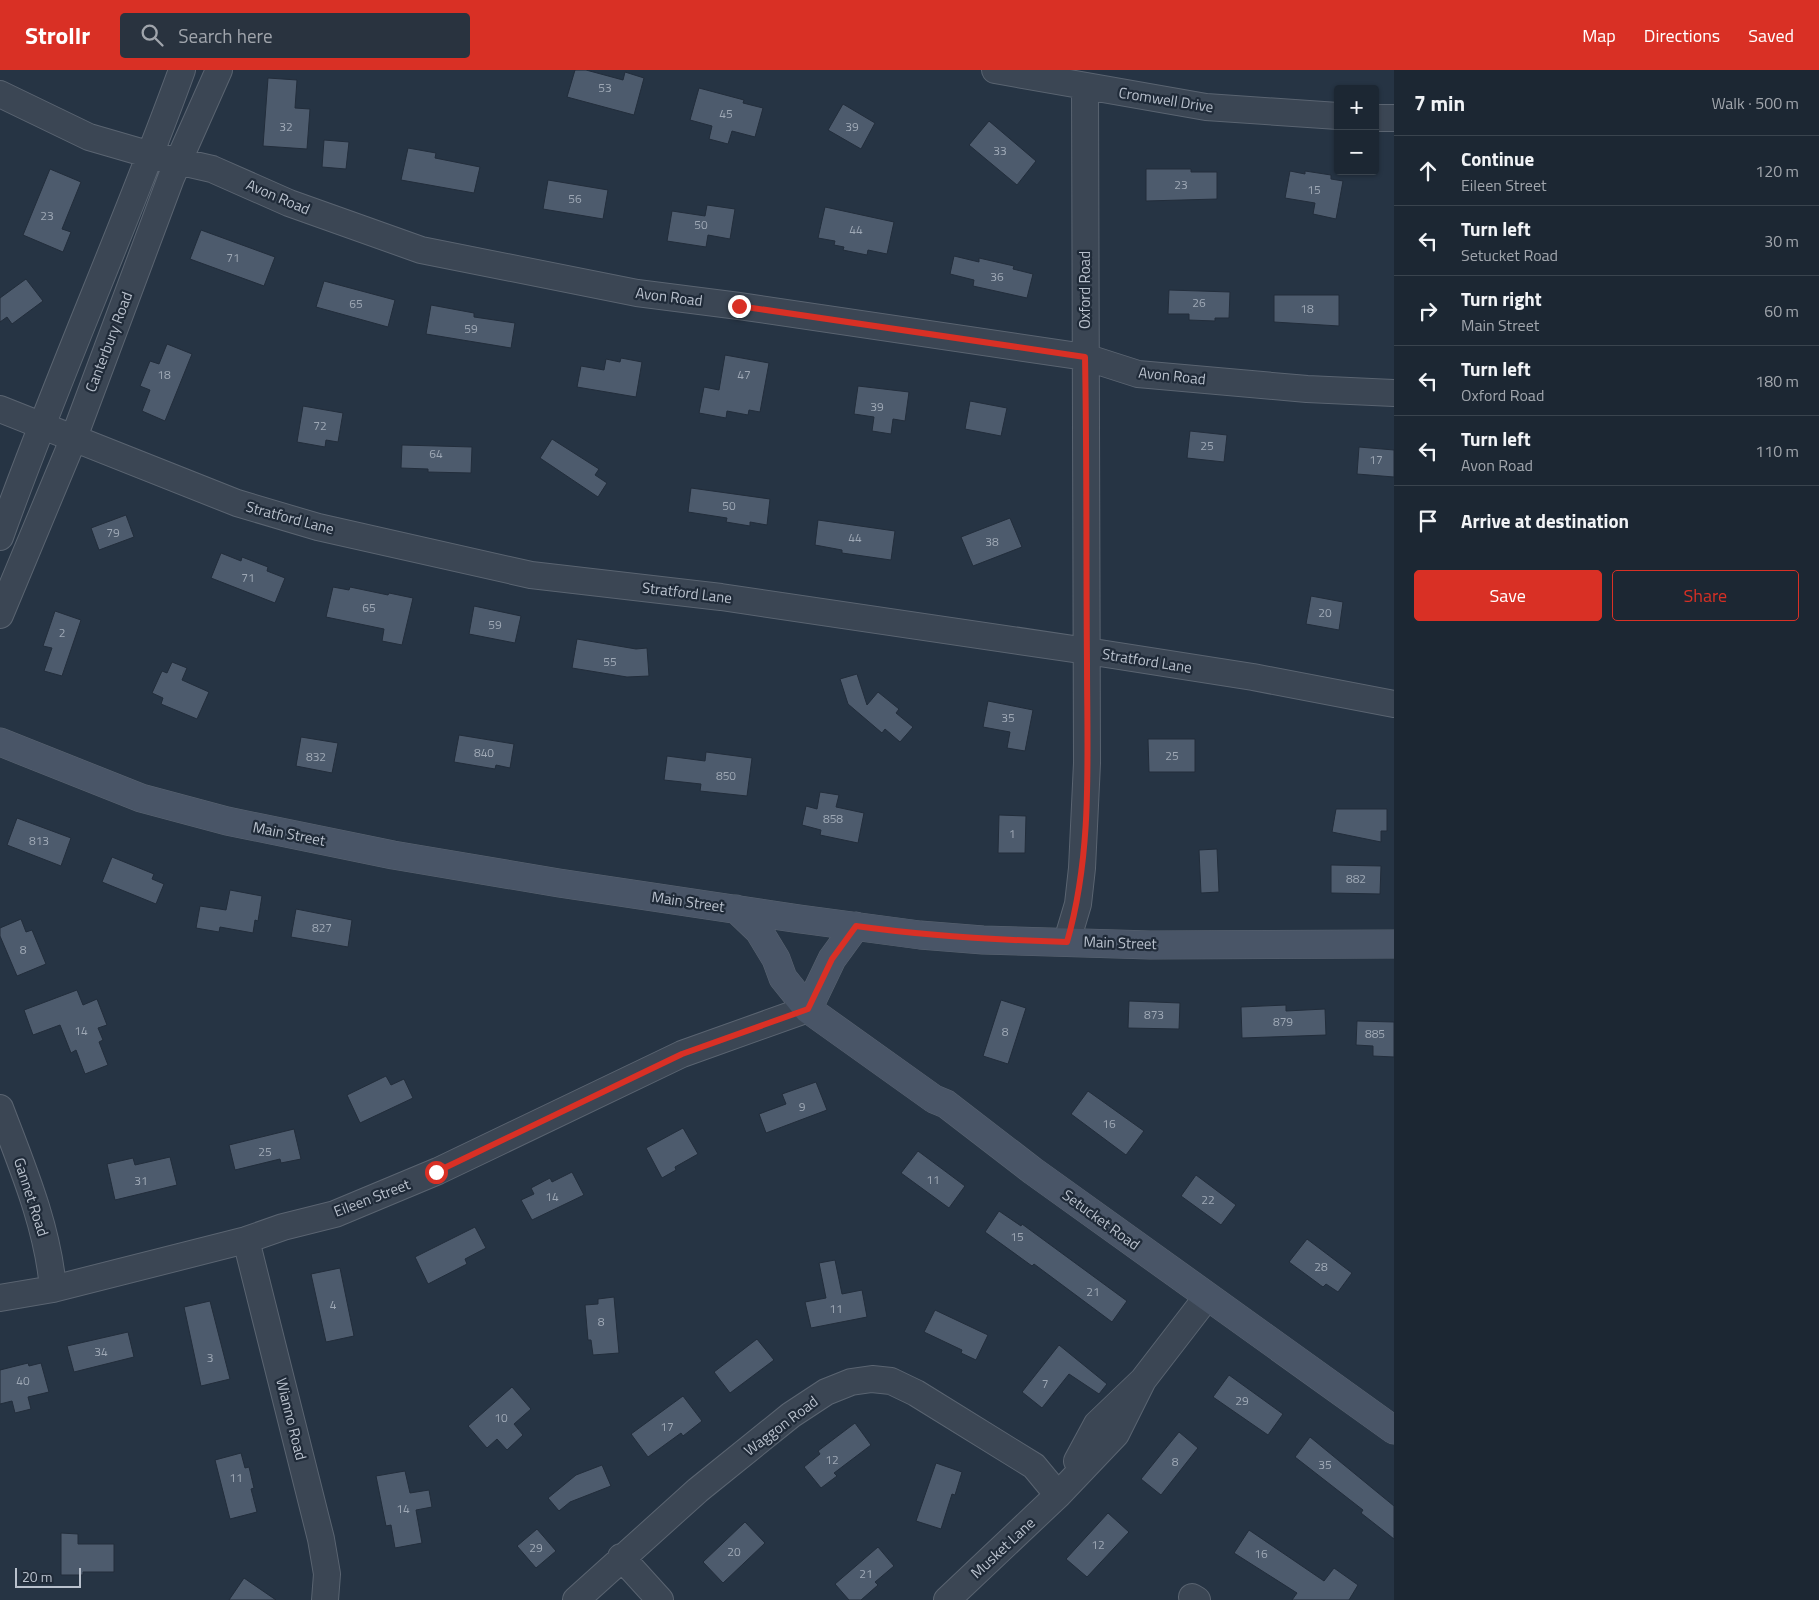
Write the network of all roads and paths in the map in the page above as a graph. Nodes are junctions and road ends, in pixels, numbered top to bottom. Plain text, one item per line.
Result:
1 (182, 70) edge
2 (219, 70) edge
3 (995, 70) edge
4 (1085, 87) junction
5 (0, 94) edge
6 (1334, 116) edge
7 (1379, 118) edge
8 (1394, 118) edge
9 (151, 155) junction
10 (178, 161) junction
11 (1085, 357) junction
12 (1394, 393) edge
13 (0, 409) edge
14 (43, 425) junction
15 (73, 440) junction
16 (0, 537) edge
17 (0, 615) edge
18 (1087, 651) junction
19 (1394, 704) edge
20 (0, 742) edge
21 (736, 909) junction
22 (856, 926) junction
23 (1067, 942) junction
24 (1394, 944) edge
25 (808, 1009) junction
26 (0, 1108) edge
27 (246, 1240) junction
28 (53, 1289) junction
29 (1207, 1296) junction
30 (0, 1298) edge
31 (1394, 1430) edge
32 (1058, 1495) junction
33 (621, 1557) junction
34 (325, 1600) edge
35 (576, 1600) edge
36 (660, 1600) edge
37 (947, 1600) edge

1 - 9 street, Canterbury Road
2 - 10 street, Canterbury Road
3 - 4 street, Cromwell Drive
4 - 6 street, Cromwell Drive
4 - 11 street, Oxford Road
5 - 9 street, Avon Road
7 - 8 street
9 - 10 street, Avon Road
9 - 14 street, Canterbury Road
10 - 11 street, Avon Road
10 - 15 street, Canterbury Road
11 - 12 street, Avon Road
11 - 18 street, Oxford Road
13 - 14 street, Stratford Lane
14 - 15 street, Stratford Lane
14 - 16 street, Canterbury Road
15 - 17 street, Canterbury Road
15 - 18 street, Stratford Lane
18 - 19 street, Stratford Lane
18 - 23 street, Oxford Road
20 - 21 main road, Main Street
21 - 22 main road, Main Street
21 - 25 main road, Setucket Road
22 - 23 main road, Main Street
22 - 25 main road
23 - 24 main road, Main Street
25 - 27 street, Eileen Street
25 - 29 main road, Setucket Road
26 - 28 street, Gannet Road
27 - 28 street, Eileen Street
27 - 34 street, Wianno Road
28 - 30 street, Eileen Street
29 - 31 main road, Setucket Road
29 - 32 street, Musket Lane
32 - 33 street, Waggon Road
32 - 37 street, Musket Lane
33 - 35 street, Waggon Road
33 - 36 street

